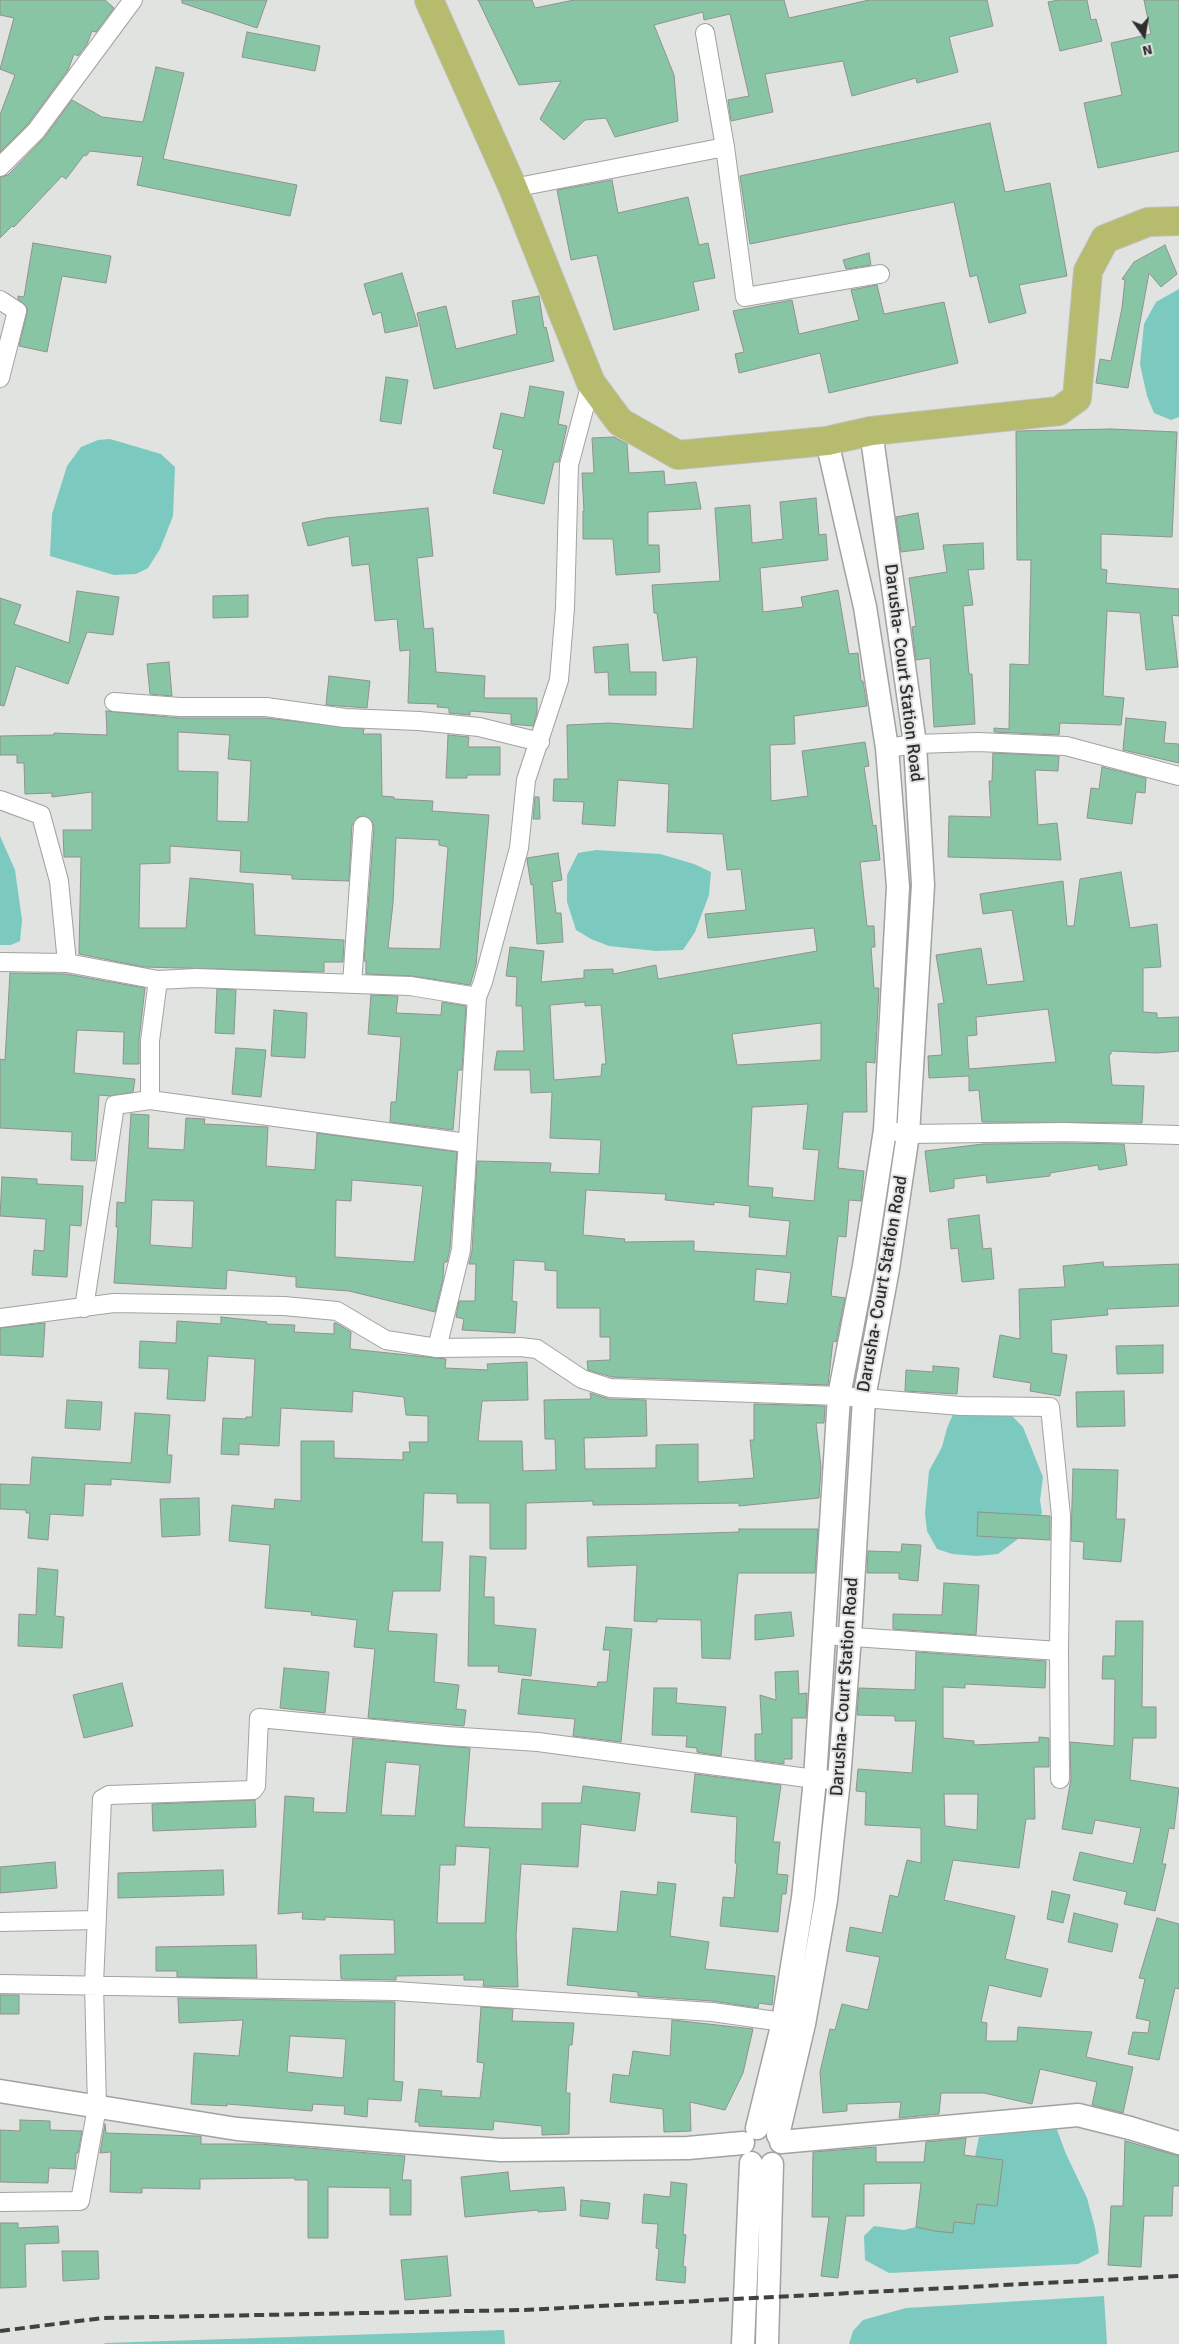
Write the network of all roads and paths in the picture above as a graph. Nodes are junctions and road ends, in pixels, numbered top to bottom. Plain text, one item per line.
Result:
1 (133, 0) edge
2 (429, 0) edge
3 (706, 33) dead end
4 (725, 146) junction
5 (0, 167) edge
6 (513, 188) junction
7 (1179, 221) edge
8 (880, 274) dead end
9 (0, 300) edge
10 (0, 378) edge
11 (591, 383) junction
12 (871, 431) junction
13 (827, 441) junction
14 (114, 702) dead end
15 (540, 742) junction
16 (915, 744) junction
17 (887, 748) junction
18 (1179, 776) edge
19 (0, 800) edge
20 (363, 826) dead end
21 (0, 962) edge
22 (67, 963) junction
23 (158, 980) junction
24 (352, 984) junction
25 (477, 997) junction
26 (150, 1100) junction
27 (885, 1130) junction
28 (908, 1134) junction
29 (1179, 1135) edge
30 (467, 1143) junction
31 (84, 1308) junction
32 (0, 1318) edge
33 (437, 1348) junction
34 (839, 1396) junction
35 (864, 1398) junction
36 (824, 1635) junction
37 (850, 1636) junction
38 (1059, 1651) junction
39 (815, 1779) junction
40 (1060, 1779) dead end
41 (839, 1780) junction
42 (96, 1920) junction
43 (0, 1922) edge
44 (0, 1984) edge
45 (94, 1984) junction
46 (783, 2022) junction
47 (0, 2091) edge
48 (97, 2107) junction
49 (1179, 2142) edge
50 (764, 2146) junction
51 (0, 2202) edge
52 (743, 2344) edge
53 (767, 2344) edge

1 - 5 street
2 - 6 highway
3 - 4 street
4 - 6 street
4 - 8 street
6 - 11 highway
7 - 12 highway
9 - 10 street
11 - 13 highway
11 - 15 street
12 - 13 highway
12 - 16 street, Darusha- Court Station Road
13 - 17 street, Darusha- Court Station Road
14 - 15 street
15 - 25 street
16 - 17 street
16 - 18 street
16 - 28 street, Darusha- Court Station Road
17 - 27 street, Darusha- Court Station Road
19 - 22 street
20 - 24 street
21 - 22 street
22 - 23 street
23 - 24 street
23 - 26 street
24 - 25 street
25 - 30 street
26 - 30 street
26 - 31 street
27 - 28 street
27 - 34 street, Darusha- Court Station Road
28 - 29 street
28 - 35 street, Darusha- Court Station Road
30 - 33 street
31 - 32 street
31 - 33 street
33 - 34 street
34 - 35 street
34 - 36 street, Darusha- Court Station Road
35 - 37 street, Darusha- Court Station Road
35 - 38 street
36 - 37 street
36 - 39 street, Darusha- Court Station Road
37 - 38 street
37 - 41 street, Darusha- Court Station Road
38 - 40 street
39 - 41 street
39 - 42 street
39 - 46 street, Darusha- Court Station Road
41 - 50 street, Darusha- Court Station Road
42 - 43 street
42 - 45 street
44 - 45 street
45 - 46 street
45 - 48 street
46 - 50 street, Darusha- Court Station Road
47 - 48 street
48 - 50 street
48 - 51 street
49 - 50 street
50 - 52 street, Darusha- Court Station Road
50 - 53 street, Darusha- Court Station Road

